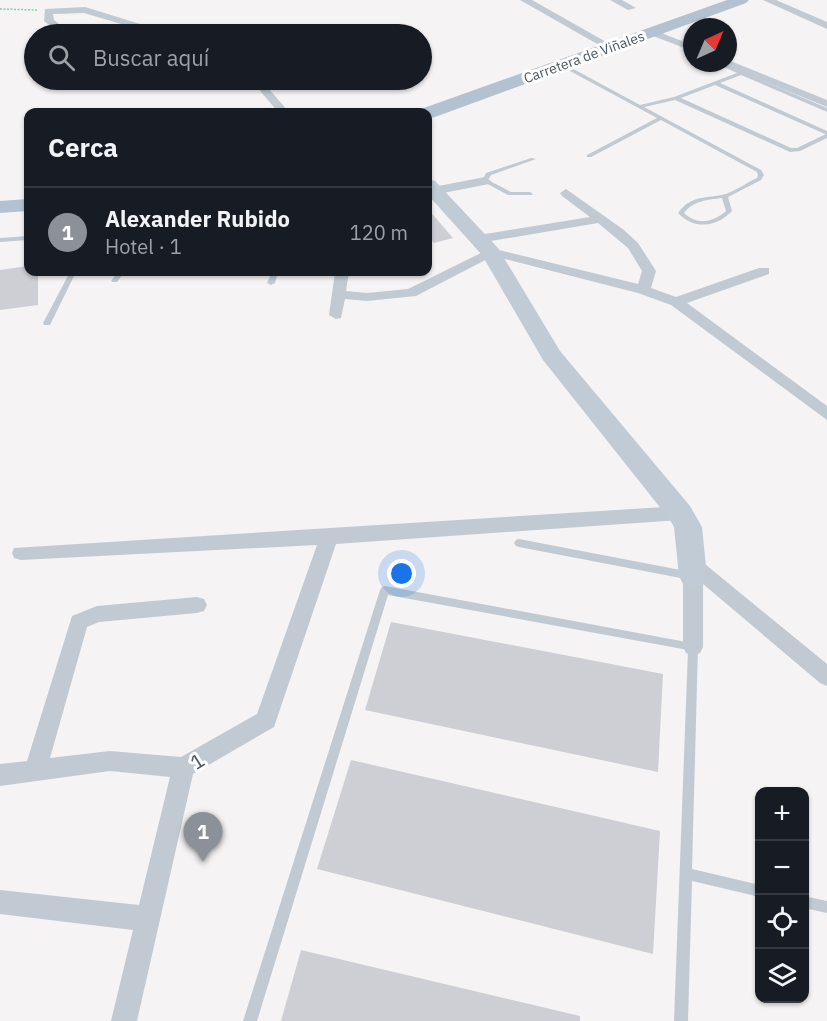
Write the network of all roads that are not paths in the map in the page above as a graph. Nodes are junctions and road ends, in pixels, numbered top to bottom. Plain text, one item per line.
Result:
1 (525, 0) edge
2 (615, 0) edge
3 (741, 0) edge
4 (768, 0) edge
5 (631, 8) dead end
6 (53, 24) edge
7 (130, 24) edge
8 (827, 26) edge
9 (651, 32) junction
10 (683, 45) edge
11 (610, 47) junction
12 (562, 65) junction
13 (737, 67) edge
14 (737, 71) edge
15 (741, 73) junction
16 (715, 83) junction
17 (265, 90) edge
18 (676, 98) junction
19 (827, 105) edge
20 (642, 106) junction
21 (280, 108) edge
22 (827, 110) edge
23 (432, 112) edge
24 (659, 119) junction
25 (827, 135) edge
26 (589, 156) dead end
27 (533, 159) dead end
28 (485, 181) junction
29 (432, 190) edge
30 (432, 192) edge
31 (566, 193) dead end
32 (530, 194) dead end
33 (725, 196) junction
34 (24, 205) edge
35 (0, 207) edge
36 (601, 219) junction
37 (24, 238) edge
38 (0, 240) edge
39 (485, 246) junction
40 (764, 271) dead end
41 (71, 276) edge
42 (118, 276) edge
43 (274, 276) edge
44 (341, 276) edge
45 (115, 281) dead end
46 (271, 283) dead end
47 (643, 290) junction
48 (338, 294) junction
49 (676, 302) junction
50 (336, 315) dead end
51 (47, 323) dead end
52 (827, 414) edge
53 (680, 513) junction
54 (329, 537) junction
55 (519, 543) dead end
56 (21, 553) dead end
57 (693, 571) junction
58 (197, 605) dead end
59 (693, 647) junction
60 (827, 677) edge
61 (183, 768) junction
62 (36, 769) junction
63 (0, 775) edge
64 (686, 874) junction
65 (755, 890) edge
66 (0, 902) edge
67 (809, 903) edge
68 (827, 907) edge
69 (149, 918) junction
70 (124, 1021) edge
71 (250, 1021) edge
72 (681, 1021) edge

1 - 11 street
2 - 5 street
3 - 9 main road, Carretera de Viñales
4 - 8 street
6 - 7 street
9 - 10 street
9 - 11 main road, Carretera de Viñales
11 - 12 main road, Carretera de Viñales
12 - 20 lane
12 - 23 main road, Carretera de Viñales
13 - 19 street
14 - 15 lane
15 - 16 lane
15 - 22 lane
16 - 18 lane
16 - 25 lane
17 - 21 street
18 - 20 lane
18 - 25 lane
20 - 24 lane
24 - 26 lane
24 - 33 lane
27 - 28 lane
28 - 29 street
28 - 32 lane
30 - 39 street
31 - 36 street
33 - 33 lane
34 - 35 main road
36 - 39 street
36 - 47 street
37 - 38 lane
39 - 47 street
39 - 48 street
39 - 53 street
40 - 49 street
41 - 51 lane
42 - 45 lane
43 - 46 lane
44 - 48 street
47 - 49 street
48 - 50 street
49 - 52 street
53 - 54 street
53 - 57 street
54 - 56 street
54 - 61 street, 1
55 - 57 lane
57 - 59 street
57 - 60 street
58 - 62 street
59 - 64 lane
59 - 71 lane
61 - 62 street
61 - 69 street, 1
62 - 63 street
64 - 65 lane
64 - 72 lane
66 - 69 street
67 - 68 lane
69 - 70 street, 1

